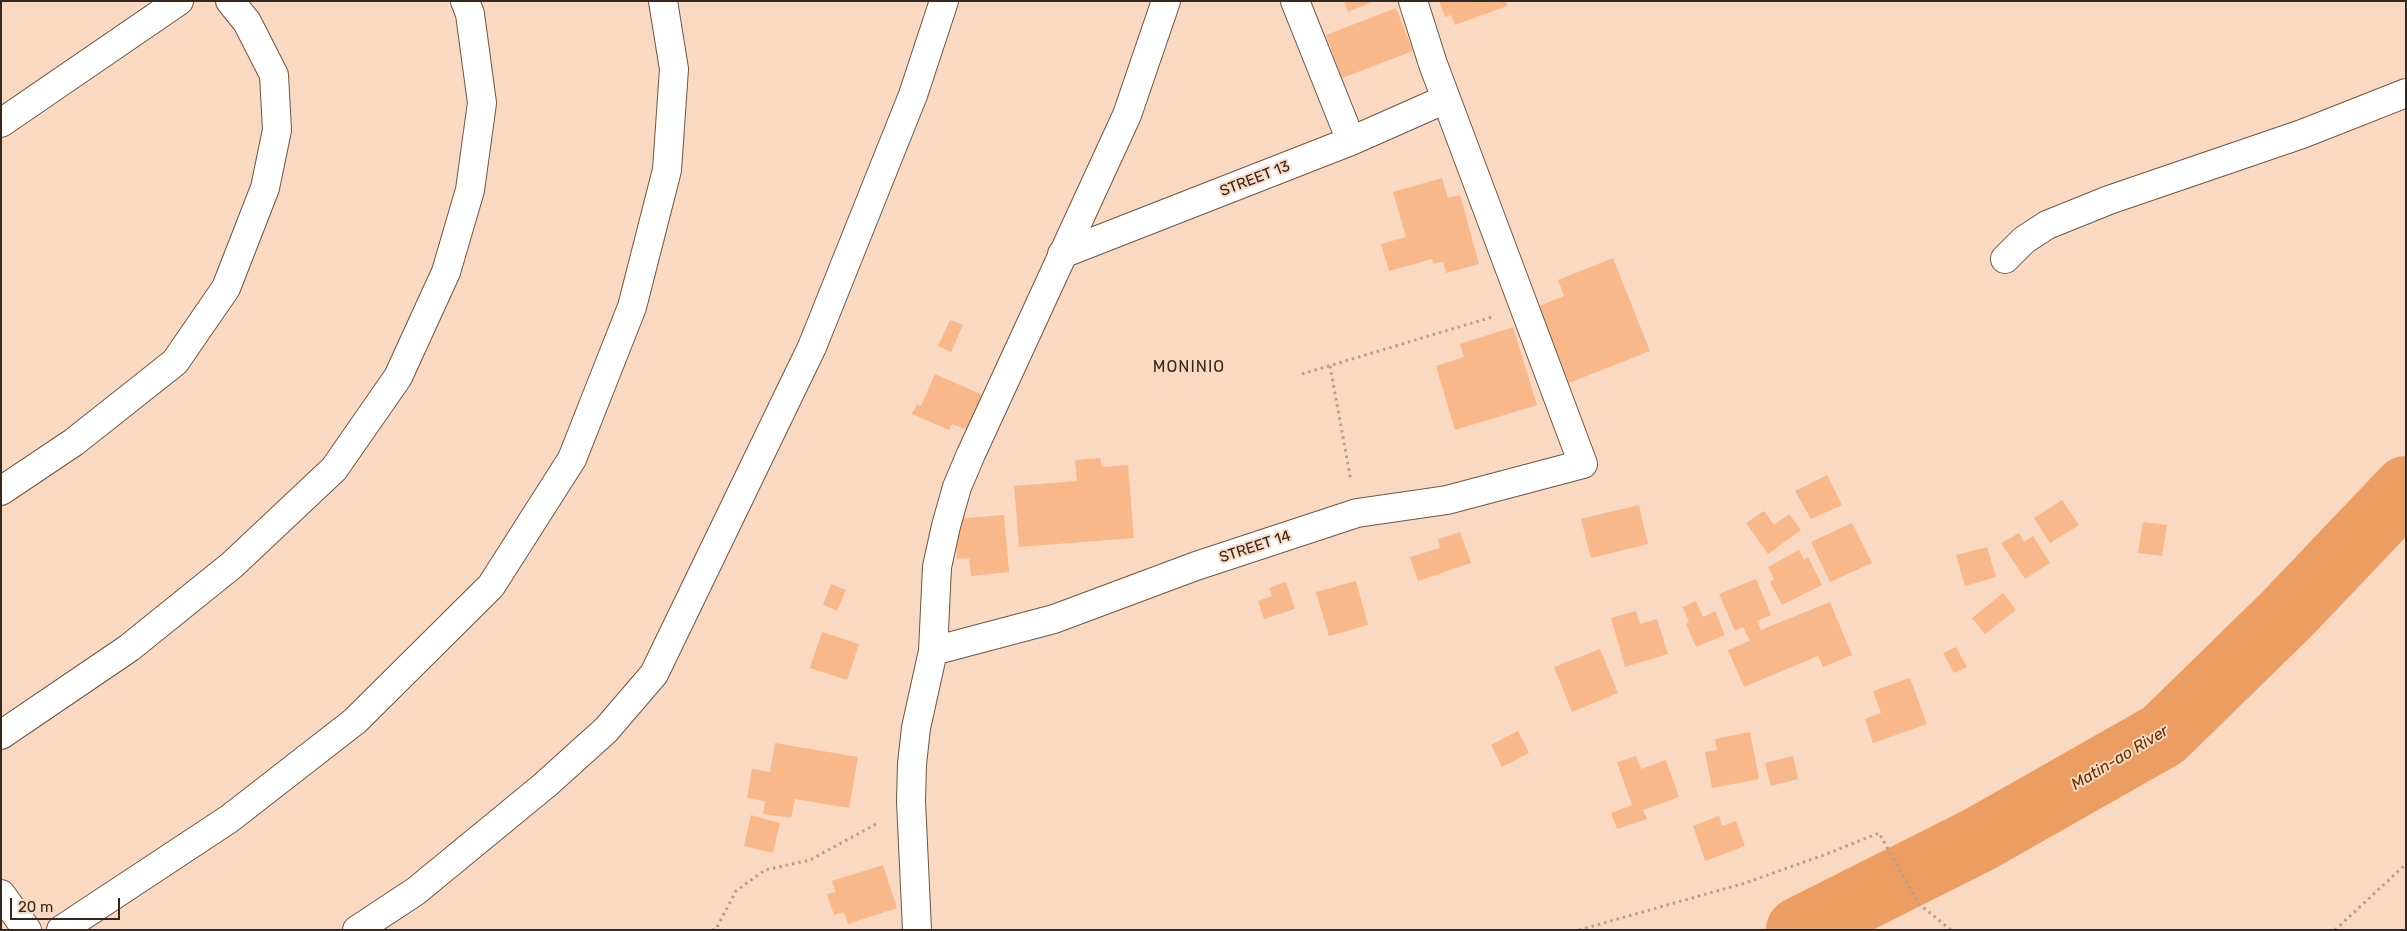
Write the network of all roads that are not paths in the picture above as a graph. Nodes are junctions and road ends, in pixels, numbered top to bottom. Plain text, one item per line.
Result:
1 (179, 1) edge
2 (230, 1) edge
3 (465, 1) edge
4 (663, 1) edge
5 (944, 1) edge
6 (1166, 1) edge
7 (1295, 1) edge
8 (1413, 1) edge
9 (2406, 93) edge
10 (1446, 98) junction
11 (1, 123) edge
12 (1351, 141) junction
13 (1062, 254) junction
14 (2005, 259) dead end
15 (1, 491) edge
16 (933, 651) junction
17 (1, 735) edge
18 (1, 894) edge
19 (27, 930) edge
20 (61, 930) edge
21 (358, 930) edge
22 (916, 930) edge

1 - 11 street
2 - 15 street
3 - 17 street
4 - 20 street
5 - 21 street
6 - 13 street
7 - 12 street
8 - 10 street
9 - 14 street
10 - 12 street, STREET 13
10 - 16 street, STREET 14
12 - 13 street, STREET 13
13 - 16 street
16 - 22 street
18 - 19 street

